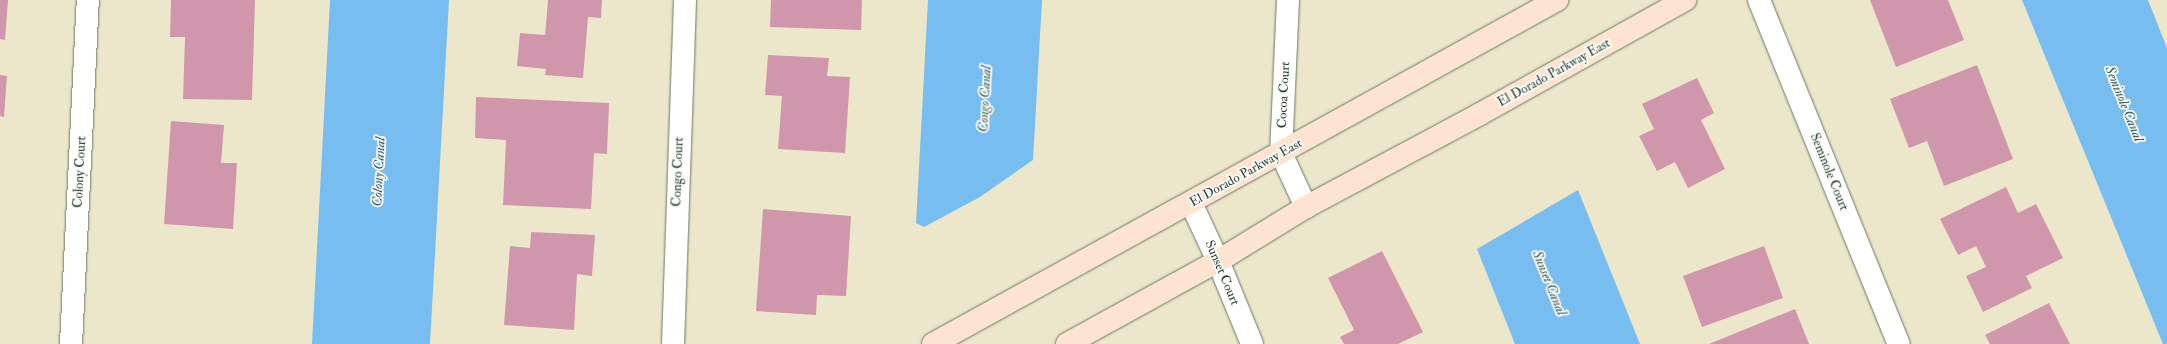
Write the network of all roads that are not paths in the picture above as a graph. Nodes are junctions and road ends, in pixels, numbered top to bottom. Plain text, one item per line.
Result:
1 (88, 0) edge
2 (685, 0) edge
3 (1288, 0) edge
4 (1557, 0) edge
5 (1685, 0) edge
6 (1759, 0) edge
7 (1281, 153) junction
8 (1192, 203) junction
9 (1306, 207) junction
10 (1218, 261) junction
11 (71, 344) edge
12 (673, 344) edge
13 (933, 344) edge
14 (1067, 344) edge
15 (1252, 344) edge
16 (1899, 344) edge

1 - 11 street, Colony Court
2 - 12 street, Congo Court
3 - 7 street, Cocoa Court
4 - 7 street, El Dorado Parkway East
5 - 9 street, El Dorado Parkway East
6 - 16 street, Seminole Court
7 - 8 street, El Dorado Parkway East
7 - 9 street, Cocoa Court
8 - 10 street, Sunset Court
8 - 13 street, El Dorado Parkway East
9 - 10 street, El Dorado Parkway East
10 - 14 street, El Dorado Parkway East
10 - 15 street, Sunset Court

